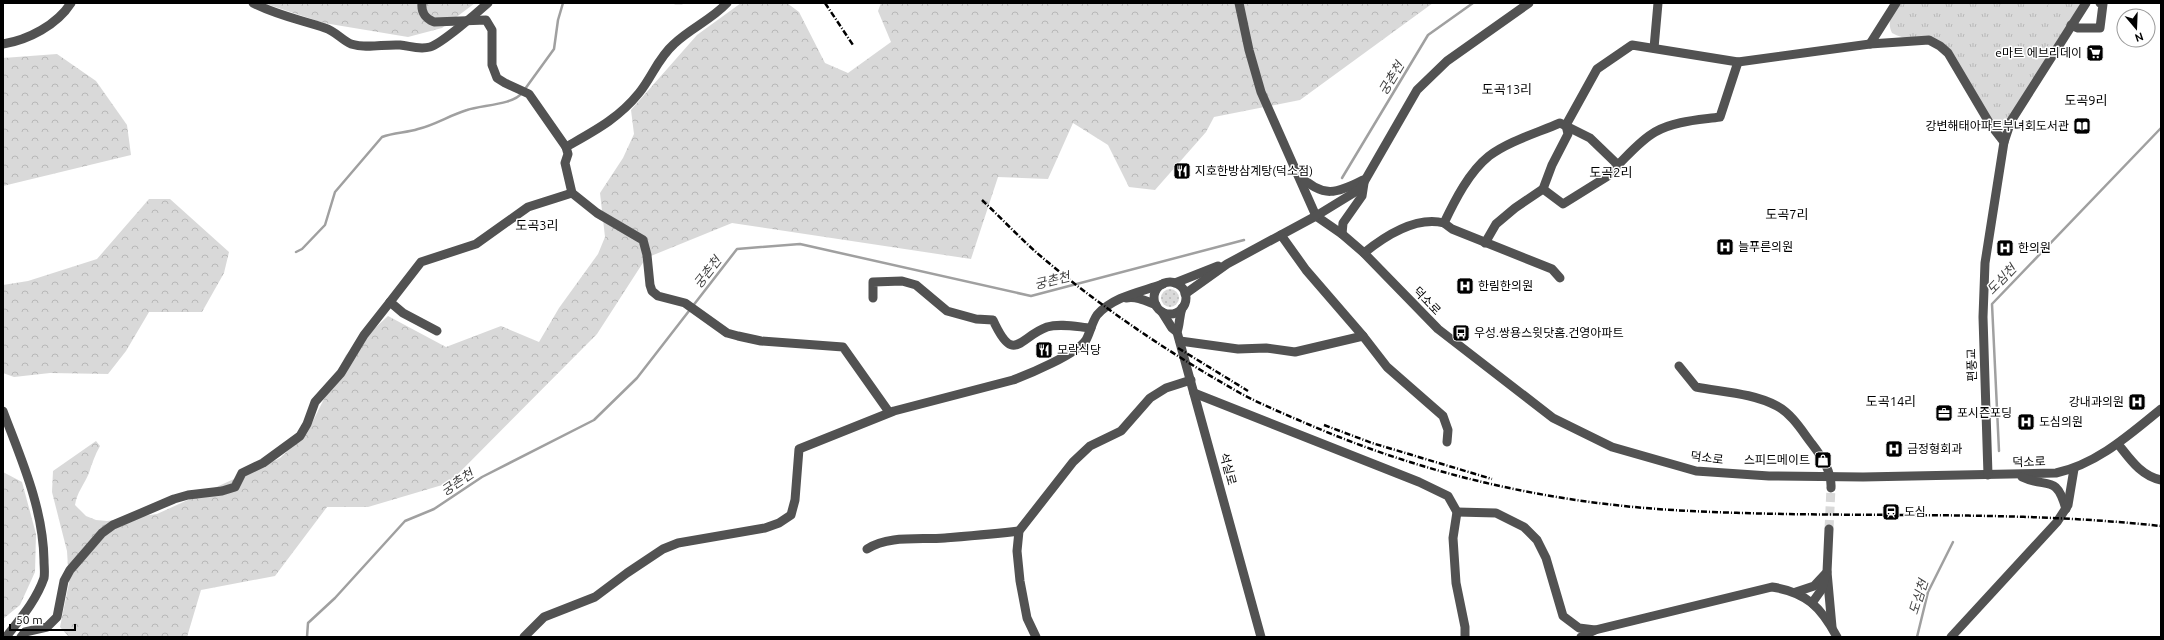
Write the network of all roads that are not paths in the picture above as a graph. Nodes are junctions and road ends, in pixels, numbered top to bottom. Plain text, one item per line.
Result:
1 (71, 3) edge
2 (253, 3) edge
3 (422, 3) edge
4 (488, 3) edge
5 (727, 3) edge
6 (1239, 3) edge
7 (1529, 3) edge
8 (1658, 3) edge
9 (1896, 3) edge
10 (2086, 3) edge
11 (2100, 3) edge
12 (469, 21) junction
13 (2071, 25) junction
14 (3, 44) edge
15 (1870, 44) junction
16 (1654, 48) junction
17 (1738, 62) junction
18 (1566, 125) junction
19 (2004, 142) junction
20 (566, 147) junction
21 (1618, 165) junction
22 (1296, 170) junction
23 (1365, 180) junction
24 (1543, 189) junction
25 (572, 193) junction
26 (1316, 216) junction
27 (1444, 223) junction
28 (1342, 234) junction
29 (1281, 235) junction
30 (1485, 243) junction
31 (1364, 253) junction
32 (1227, 264) junction
33 (1560, 278) dead end
34 (1175, 283) junction
35 (1163, 284) junction
36 (1185, 294) junction
37 (873, 298) dead end
38 (1119, 300) junction
39 (390, 302) junction
40 (1182, 308) junction
41 (1159, 309) junction
42 (1091, 328) junction
43 (437, 331) dead end
44 (1362, 336) junction
45 (1178, 337) junction
46 (1679, 366) dead end
47 (1191, 380) junction
48 (1194, 393) junction
49 (2161, 409) edge
50 (3, 411) edge
51 (889, 412) junction
52 (1447, 442) dead end
53 (2118, 444) junction
54 (2074, 469) junction
55 (2017, 474) junction
56 (1988, 475) junction
57 (1831, 477) junction
58 (2161, 480) edge
59 (1831, 488) tunnel mouth
60 (2066, 508) junction
61 (1457, 512) junction
62 (1829, 529) tunnel mouth
63 (1018, 531) junction
64 (867, 549) dead end
65 (1827, 572) junction
66 (1796, 592) junction
67 (1812, 603) junction
68 (1832, 628) junction
69 (1595, 630) junction
70 (6, 637) edge
71 (21, 637) edge
72 (524, 637) edge
73 (1036, 637) edge
74 (1261, 637) edge
75 (1465, 637) edge
76 (1581, 637) edge
77 (1837, 637) edge
78 (1951, 637) edge

1 - 14 street
2 - 12 street
3 - 12 street
4 - 12 street
5 - 20 street
6 - 22 street
7 - 23 street
8 - 16 street
9 - 15 street
10 - 13 street, 편풍교
11 - 13 street
12 - 20 street
13 - 19 street, 편풍교
15 - 17 street
15 - 19 street
16 - 17 street
16 - 18 street
17 - 21 street
18 - 21 street
18 - 24 street
18 - 27 street
19 - 56 street, 편풍교
20 - 25 street
21 - 24 street
22 - 23 street
22 - 26 street
23 - 26 street
23 - 28 street
24 - 30 street
25 - 39 street
25 - 51 street
26 - 28 street, 덕소로
26 - 29 street
27 - 30 street
27 - 31 street
28 - 31 street, 덕소로
29 - 32 street
29 - 44 street
30 - 33 street
31 - 57 street, 덕소로
32 - 34 street
32 - 36 street
34 - 35 street
34 - 36 street
35 - 38 street
35 - 41 street
36 - 40 street, 석실로
37 - 42 street
38 - 41 street
38 - 42 street
39 - 43 street
39 - 71 street
40 - 41 street
40 - 45 street, 석실로
41 - 45 street
42 - 51 street
44 - 45 street
44 - 52 street
45 - 47 street, 석실로
46 - 57 street
47 - 48 street, 석실로
47 - 63 street
48 - 61 street
48 - 74 street, 석실로
49 - 53 street, 덕소로
50 - 70 street
51 - 72 street
53 - 54 street, 덕소로
53 - 58 street
54 - 55 street, 덕소로
54 - 60 street
55 - 56 street, 덕소로
55 - 60 street
56 - 57 street, 덕소로
57 - 59 street
60 - 78 street
61 - 69 street
61 - 75 street
62 - 65 street
63 - 64 street
63 - 73 street
65 - 66 street
65 - 67 street
65 - 68 street
66 - 67 street
66 - 69 street
67 - 68 street
68 - 77 street
69 - 76 street

